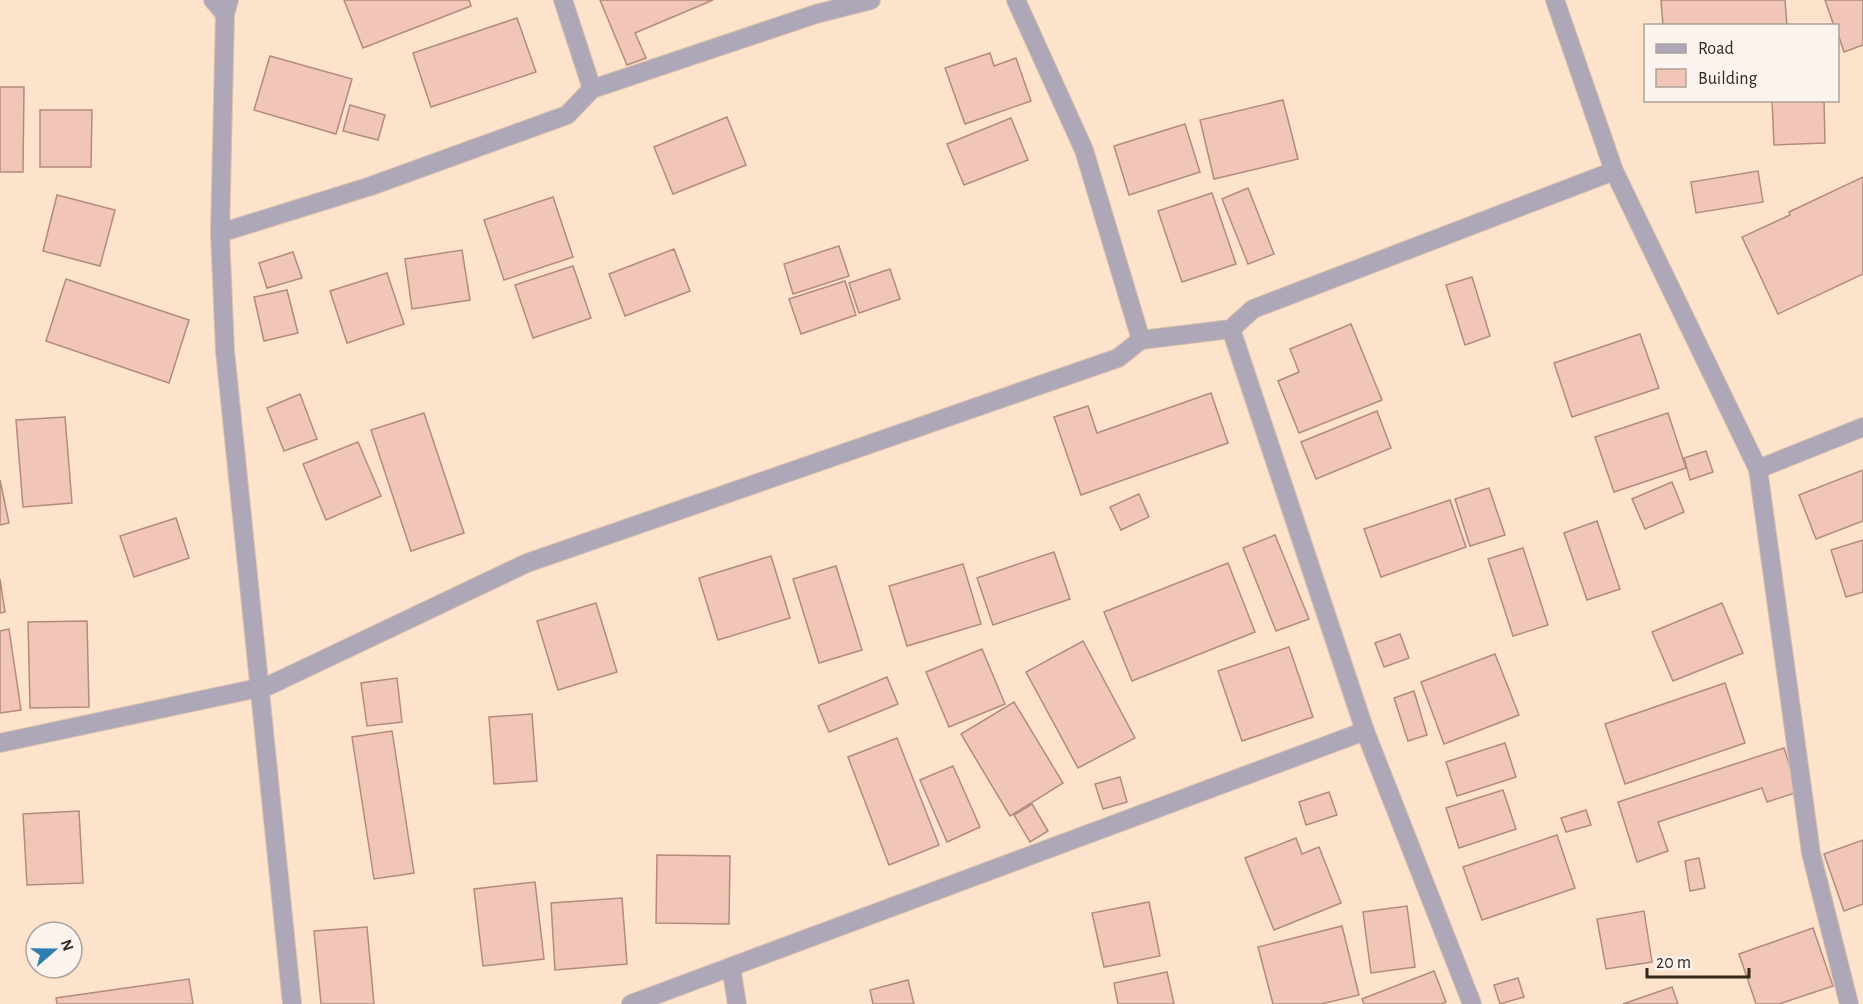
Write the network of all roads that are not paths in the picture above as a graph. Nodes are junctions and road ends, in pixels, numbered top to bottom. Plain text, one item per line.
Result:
1 (213, 0) edge
2 (562, 0) edge
3 (871, 0) edge
4 (1016, 0) edge
5 (1555, 0) edge
6 (227, 7) edge
7 (592, 89) junction
8 (1614, 171) junction
9 (220, 233) junction
10 (1231, 329) junction
11 (1140, 340) junction
12 (1863, 427) edge
13 (1758, 469) junction
14 (260, 688) junction
15 (1365, 731) junction
16 (0, 743) edge
17 (731, 967) junction
18 (292, 1004) edge
19 (631, 1004) edge
20 (737, 1004) edge
21 (1472, 1004) edge
22 (1849, 1004) edge

1 - 6 street
2 - 7 street
3 - 7 street
4 - 11 street
5 - 8 street
6 - 9 street
7 - 9 street
8 - 10 street
8 - 13 street
9 - 14 street
10 - 11 street
10 - 15 street
11 - 14 street
12 - 13 street
13 - 22 street
14 - 16 street
14 - 18 street
15 - 17 street
15 - 21 street
17 - 19 street
17 - 20 street

